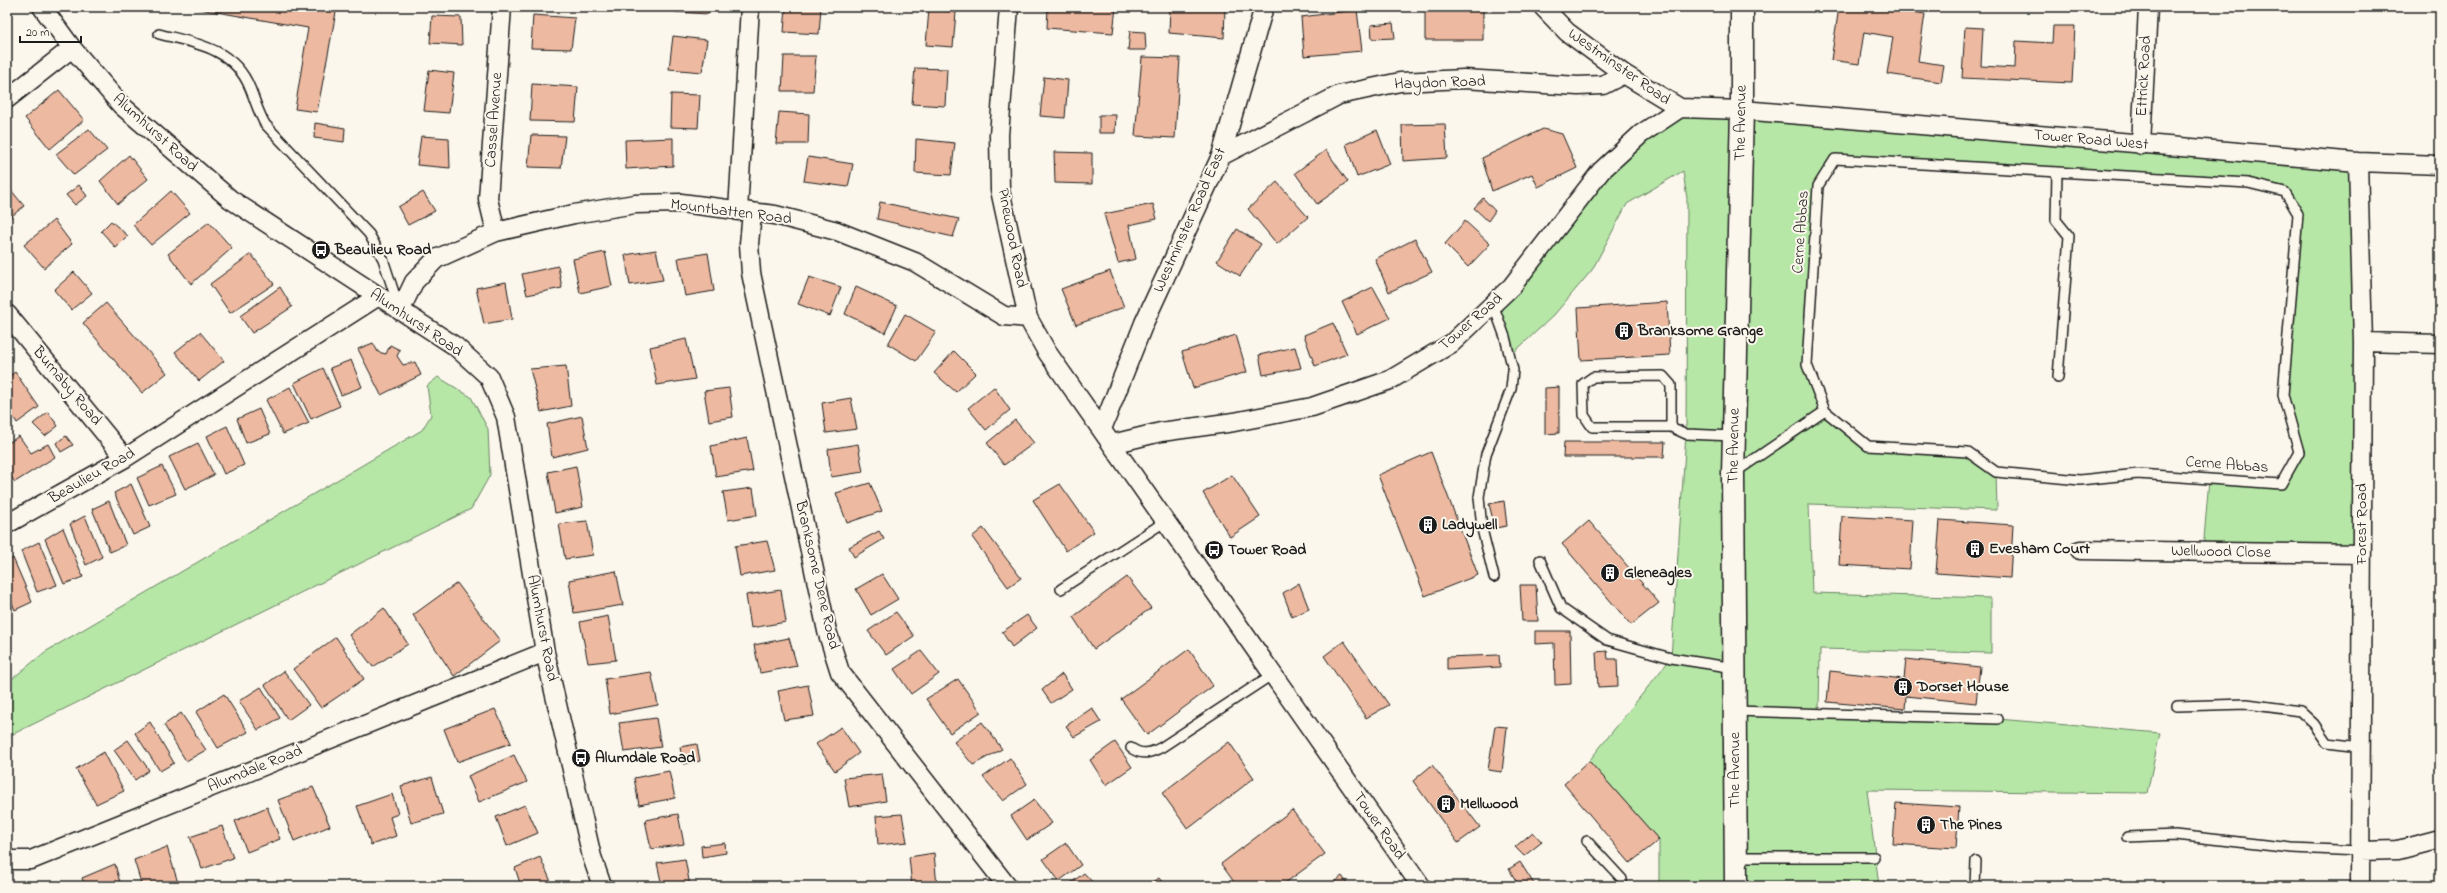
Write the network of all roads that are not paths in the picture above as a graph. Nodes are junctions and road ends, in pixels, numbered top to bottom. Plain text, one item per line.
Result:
1 (42, 7) edge
2 (502, 7) edge
3 (750, 7) edge
4 (1009, 7) edge
5 (1264, 7) edge
6 (1543, 7) edge
7 (1742, 7) edge
8 (2148, 7) edge
9 (158, 34) dead end
10 (72, 48) junction
11 (1624, 74) junction
12 (7, 98) edge
13 (1680, 108) junction
14 (1742, 110) junction
15 (2141, 145) junction
16 (1221, 156) junction
17 (2358, 162) junction
18 (2440, 165) edge
19 (2057, 172) junction
20 (745, 212) junction
21 (496, 232) junction
22 (377, 297) junction
23 (1492, 304) junction
24 (400, 311) junction
25 (7, 314) edge
26 (1028, 318) junction
27 (2364, 342) junction
28 (2440, 344) edge
29 (2058, 377) dead end
30 (1825, 411) junction
31 (1671, 427) junction
32 (1102, 429) junction
33 (1734, 436) junction
34 (1112, 444) junction
35 (125, 458) junction
36 (1733, 474) junction
37 (1166, 521) junction
38 (7, 524) edge
39 (2080, 550) dead end
40 (2362, 554) junction
41 (1540, 560) dead end
42 (1494, 577) dead end
43 (1061, 589) dead end
44 (545, 652) junction
45 (1735, 668) junction
46 (1273, 674) junction
47 (2177, 706) dead end
48 (1735, 711) junction
49 (1998, 719) dead end
50 (2361, 747) junction
51 (1131, 748) dead end
52 (2127, 837) dead end
53 (2440, 839) edge
54 (1587, 841) dead end
55 (2360, 851) junction
56 (1736, 857) junction
57 (1874, 857) dead end
58 (7, 860) edge
59 (1976, 861) dead end
60 (602, 886) edge
61 (1007, 886) edge
62 (1421, 886) edge
63 (1622, 886) edge
64 (1736, 886) edge
65 (1975, 886) edge
66 (2360, 886) edge

1 - 10 street, Alumhurst Road
2 - 21 street, Cassel Avenue
3 - 20 street
4 - 26 street, Pinewood Road
5 - 16 street, Westminster Road East
6 - 11 street, Westminster Road
7 - 14 main road, The Avenue
8 - 15 street, Ettrick Road
9 - 24 lane
10 - 12 street
10 - 22 street, Alumhurst Road
11 - 13 street, Westminster Road
11 - 16 street, Haydon Road
13 - 14 street
13 - 23 street, Tower Road
14 - 15 street, Tower Road West
14 - 33 main road, The Avenue
15 - 17 street, Tower Road West
16 - 32 street, Westminster Road East
17 - 18 street, Tower Road West
17 - 27 street, Forest Road
19 - 29 lane
19 - 30 lane, Cerne Abbas
19 - 30 lane, Cerne Abbas
20 - 21 street, Mountbatten Road
20 - 26 street, Mountbatten Road
20 - 61 street, Branksome Dene Road
21 - 24 street, Mountbatten Road
22 - 24 street, Alumhurst Road
22 - 35 street, Beaulieu Road
23 - 34 street, Tower Road
23 - 42 lane
24 - 44 street, Alumhurst Road
25 - 35 street, Burnaby Road
26 - 32 street, Pinewood Road
27 - 28 street
27 - 40 street, Forest Road
30 - 36 lane
31 - 31 lane
31 - 33 lane
32 - 34 street, Pinewood Road
33 - 36 main road, The Avenue
34 - 37 street, Tower Road
35 - 38 street, Beaulieu Road
36 - 45 main road, The Avenue
37 - 43 lane
37 - 46 street, Tower Road
39 - 40 street, Wellwood Close
40 - 50 street, Forest Road
41 - 45 lane
44 - 58 street, Alumdale Road
44 - 60 street, Alumhurst Road
45 - 48 main road, The Avenue
46 - 51 lane
46 - 62 street, Tower Road
47 - 50 lane
48 - 49 lane
48 - 56 main road, The Avenue
50 - 55 street, Forest Road
52 - 55 lane
53 - 55 street
54 - 63 lane
55 - 66 street, Forest Road
56 - 57 lane
56 - 64 main road, The Avenue
59 - 65 lane

